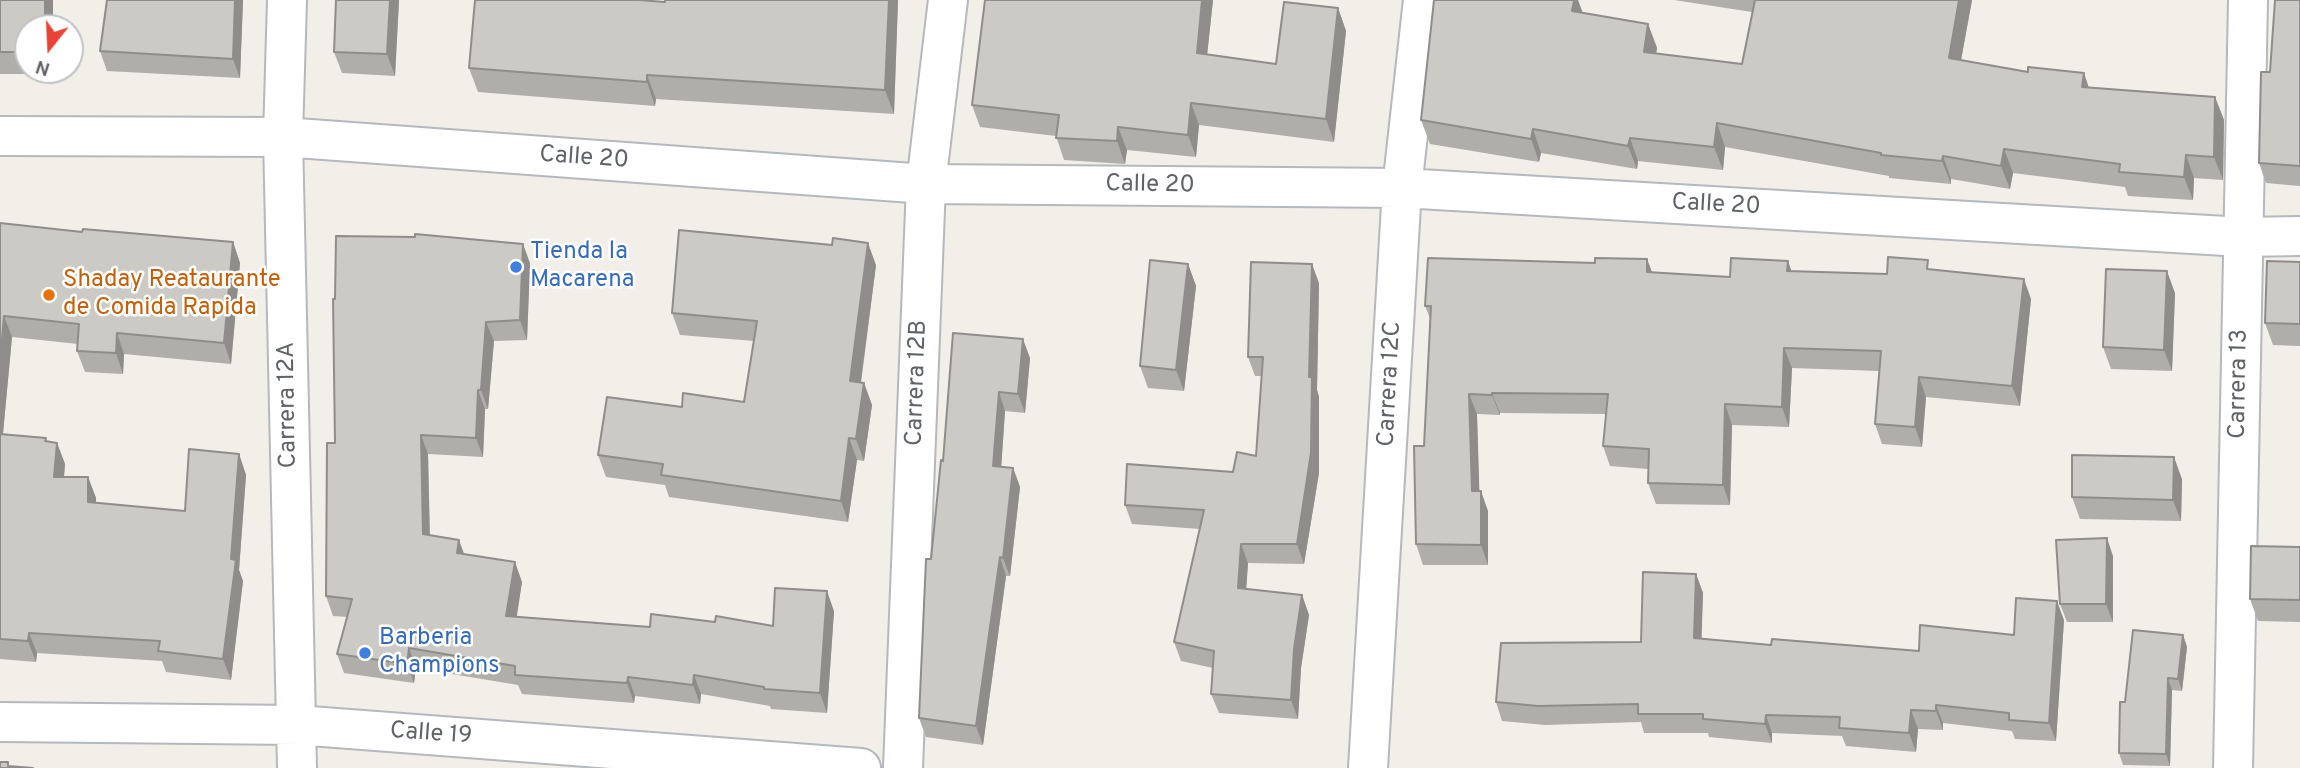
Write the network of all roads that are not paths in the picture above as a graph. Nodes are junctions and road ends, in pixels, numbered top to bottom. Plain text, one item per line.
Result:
1 (287, 0) edge
2 (948, 0) edge
3 (1423, 0) edge
4 (2248, 0) edge
5 (0, 136) edge
6 (283, 136) junction
7 (926, 184) junction
8 (1402, 188) junction
9 (2300, 236) edge
10 (2243, 237) junction
11 (0, 722) edge
12 (297, 725) junction
13 (297, 768) edge
14 (861, 768) edge
15 (903, 768) edge
16 (1368, 768) edge
17 (2233, 768) edge

1 - 6 street, Carrera 12A
2 - 7 street, Carrera 12B
3 - 8 street, Carrera 12C
4 - 10 street, Carrera 13
5 - 6 street, Calle 20
6 - 7 street, Calle 20
6 - 12 street, Carrera 12A
7 - 8 street, Calle 20
7 - 15 street, Carrera 12B
8 - 10 street, Calle 20
8 - 16 street, Carrera 12C
9 - 10 street, Calle 20
10 - 17 street, Carrera 13
11 - 12 street, Calle 19
12 - 13 street, Carrera 12A
12 - 14 street, Calle 19

